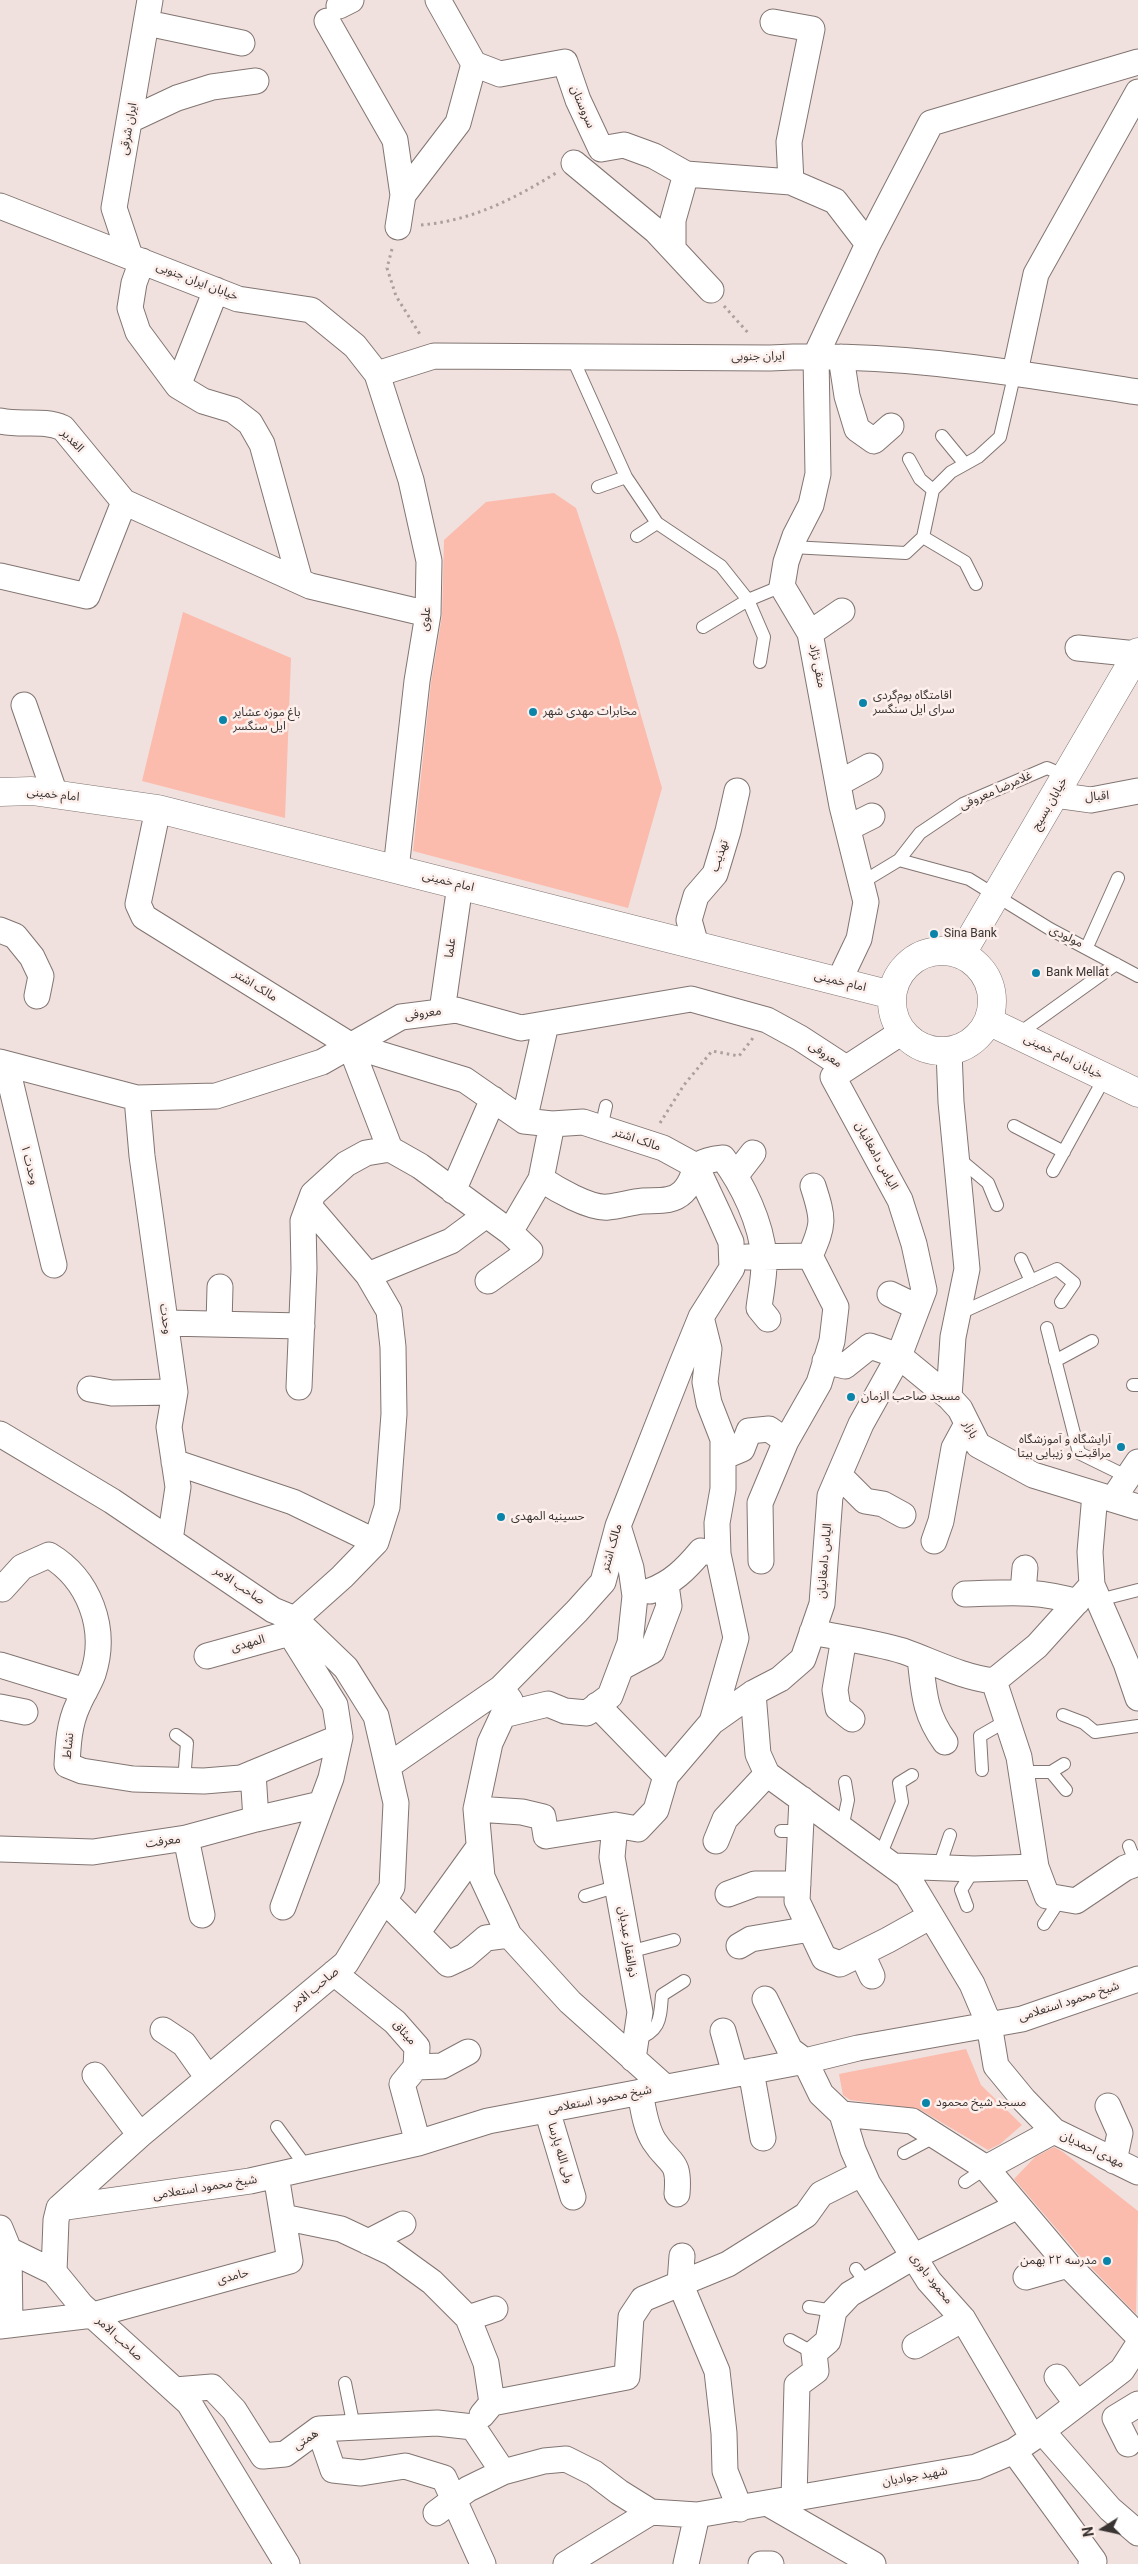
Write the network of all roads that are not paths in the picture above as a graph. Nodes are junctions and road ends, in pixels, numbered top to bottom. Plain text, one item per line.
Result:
1 (438, 0) edge
2 (339, 9) edge
3 (148, 12) edge
4 (773, 22) dead end
5 (242, 43) dead end
6 (1138, 62) edge
7 (474, 64) junction
8 (256, 81) dead end
9 (1138, 92) edge
10 (130, 120) junction
11 (574, 163) road end
12 (686, 174) junction
13 (791, 182) junction
14 (403, 195) junction
15 (0, 206) edge
16 (398, 227) road end
17 (868, 244) junction
18 (673, 250) junction
19 (136, 258) junction
20 (216, 290) junction
21 (711, 290) road end
22 (816, 356) junction
23 (572, 357) junction
24 (841, 357) junction
25 (1015, 372) junction
26 (377, 374) junction
27 (178, 386) junction
28 (1138, 392) edge
29 (0, 421) edge
30 (891, 426) dead end
31 (942, 436) dead end
32 (909, 459) dead end
33 (965, 464) junction
34 (626, 477) junction
35 (598, 487) dead end
36 (933, 490) junction
37 (124, 502) junction
38 (657, 522) junction
39 (637, 536) dead end
40 (923, 537) junction
41 (791, 547) junction
42 (0, 576) edge
43 (300, 581) junction
44 (976, 584) dead end
45 (782, 586) junction
46 (748, 600) junction
47 (842, 611) dead end
48 (428, 614) junction
49 (703, 627) dead end
50 (810, 633) junction
51 (1078, 648) dead end
52 (1138, 653) edge
53 (760, 662) dead end
54 (24, 704) dead end
55 (870, 766) dead end
56 (839, 784) junction
57 (1060, 785) junction
58 (737, 791) dead end
59 (1138, 791) edge
60 (0, 792) edge
61 (56, 794) junction
62 (158, 808) junction
63 (872, 816) dead end
64 (848, 828) junction
65 (899, 860) junction
66 (396, 869) junction
67 (1118, 878) dead end
68 (861, 883) junction
69 (460, 885) junction
70 (995, 897) junction
71 (0, 930) edge
72 (696, 945) junction
73 (1087, 947) junction
74 (961, 955) junction
75 (1116, 964) junction
76 (1138, 976) edge
77 (839, 981) junction
78 (892, 995) junction
79 (37, 996) dead end
80 (442, 1011) junction
81 (988, 1021) junction
82 (546, 1024) junction
83 (902, 1032) junction
84 (1017, 1035) junction
85 (350, 1045) junction
86 (948, 1051) junction
87 (3, 1063) edge
88 (840, 1073) junction
89 (1105, 1077) junction
90 (1138, 1093) edge
91 (137, 1098) junction
92 (493, 1100) junction
93 (524, 1121) junction
94 (552, 1124) junction
95 (1014, 1126) dead end
96 (390, 1149) junction
97 (1064, 1152) junction
98 (753, 1153) dead end
99 (956, 1156) junction
100 (696, 1166) junction
101 (1053, 1171) dead end
102 (736, 1175) junction
103 (541, 1179) junction
104 (813, 1186) dead end
105 (453, 1191) junction
106 (997, 1205) dead end
107 (309, 1206) junction
108 (486, 1214) junction
109 (510, 1232) junction
110 (764, 1256) junction
111 (810, 1256) junction
112 (731, 1257) junction
113 (1021, 1259) dead end
114 (54, 1265) dead end
115 (368, 1275) junction
116 (488, 1281) dead end
117 (1031, 1281) junction
118 (220, 1287) dead end
119 (890, 1294) dead end
120 (1062, 1302) dead end
121 (917, 1307) junction
122 (958, 1314) junction
123 (701, 1317) junction
124 (768, 1319) dead end
125 (166, 1323) junction
126 (219, 1324) junction
127 (302, 1326) junction
128 (1047, 1328) dead end
129 (1092, 1341) dead end
130 (899, 1356) junction
131 (826, 1361) junction
132 (1055, 1361) junction
133 (299, 1387) dead end
134 (90, 1389) dead end
135 (175, 1392) junction
136 (949, 1397) junction
137 (709, 1403) junction
138 (967, 1424) junction
139 (697, 1426) dead end
140 (0, 1434) edge
141 (786, 1441) junction
142 (722, 1457) junction
143 (174, 1462) junction
144 (1133, 1469) edge
145 (839, 1475) junction
146 (1104, 1497) junction
147 (1138, 1507) edge
148 (903, 1515) dead end
149 (618, 1526) junction
150 (170, 1540) junction
151 (934, 1540) dead end
152 (376, 1542) junction
153 (718, 1554) junction
154 (761, 1561) dead end
155 (666, 1585) junction
156 (2, 1589) dead end
157 (1138, 1590) edge
158 (964, 1594) dead end
159 (635, 1596) junction
160 (1089, 1596) junction
161 (292, 1626) junction
162 (812, 1632) junction
163 (844, 1638) junction
164 (207, 1656) dead end
165 (920, 1658) junction
166 (1132, 1664) edge
167 (0, 1665) edge
168 (622, 1668) junction
169 (994, 1681) junction
170 (500, 1688) junction
171 (85, 1690) junction
172 (753, 1693) junction
173 (1138, 1698) edge
174 (597, 1705) junction
175 (0, 1707) edge
176 (25, 1712) dead end
177 (503, 1715) junction
178 (1063, 1715) dead end
179 (852, 1719) dead end
180 (1006, 1720) junction
181 (712, 1722) junction
182 (1138, 1726) edge
183 (176, 1734) dead end
184 (340, 1737) junction
185 (945, 1742) dead end
186 (1064, 1764) dead end
187 (388, 1766) junction
188 (982, 1770) dead end
189 (1021, 1772) junction
190 (1051, 1772) junction
191 (253, 1773) junction
192 (767, 1774) junction
193 (912, 1775) dead end
194 (666, 1776) junction
195 (184, 1780) junction
196 (845, 1782) dead end
197 (1066, 1790) dead end
198 (802, 1799) junction
199 (322, 1804) junction
200 (476, 1809) junction
201 (256, 1819) junction
202 (615, 1825) junction
203 (842, 1828) junction
204 (950, 1835) dead end
205 (186, 1838) junction
206 (716, 1841) dead end
207 (479, 1847) junction
208 (0, 1849) edge
209 (1134, 1858) edge
210 (887, 1861) junction
211 (939, 1867) junction
212 (1036, 1867) junction
213 (974, 1868) junction
214 (798, 1884) junction
215 (618, 1886) junction
216 (728, 1894) dead end
217 (585, 1896) dead end
218 (1060, 1898) junction
219 (384, 1900) junction
220 (967, 1906) dead end
221 (283, 1907) dead end
222 (202, 1915) dead end
223 (931, 1916) junction
224 (1044, 1924) dead end
225 (810, 1929) junction
226 (417, 1933) junction
227 (509, 1935) junction
228 (674, 1940) dead end
229 (739, 1946) dead end
230 (629, 1952) junction
231 (862, 1954) junction
232 (334, 1973) junction
233 (872, 1976) dead end
234 (1138, 1979) edge
235 (684, 1981) dead end
236 (765, 1999) dead end
237 (989, 2024) junction
238 (164, 2030) dead end
239 (723, 2031) dead end
240 (634, 2049) junction
241 (468, 2052) dead end
242 (805, 2061) junction
243 (416, 2067) junction
244 (743, 2073) junction
245 (95, 2075) dead end
246 (208, 2078) junction
247 (665, 2087) junction
248 (640, 2092) junction
249 (1108, 2106) dead end
250 (547, 2110) junction
251 (842, 2114) junction
252 (277, 2127) dead end
253 (1054, 2131) junction
254 (140, 2135) junction
255 (936, 2136) junction
256 (763, 2138) dead end
257 (418, 2143) junction
258 (904, 2153) dead end
259 (1114, 2161) junction
260 (307, 2168) junction
261 (986, 2168) junction
262 (1138, 2172) edge
263 (862, 2173) junction
264 (276, 2175) junction
265 (965, 2182) dead end
266 (677, 2194) dead end
267 (574, 2197) dead end
268 (1018, 2206) junction
269 (59, 2208) junction
270 (283, 2217) junction
271 (403, 2224) dead end
272 (4, 2239) edge
273 (368, 2242) junction
274 (682, 2256) dead end
275 (913, 2257) junction
276 (1068, 2265) junction
277 (54, 2272) junction
278 (1026, 2277) dead end
279 (680, 2283) junction
280 (809, 2307) dead end
281 (494, 2309) dead end
282 (834, 2311) junction
283 (93, 2315) junction
284 (468, 2318) junction
285 (963, 2318) junction
286 (5, 2325) edge
287 (1138, 2336) edge
288 (790, 2340) dead end
289 (1138, 2345) edge
290 (915, 2346) dead end
291 (814, 2353) junction
292 (1122, 2370) junction
293 (1057, 2378) dead end
294 (345, 2383) dead end
295 (175, 2390) junction
296 (1138, 2393) edge
297 (492, 2403) junction
298 (1077, 2404) junction
299 (1138, 2404) edge
300 (354, 2427) junction
301 (473, 2427) junction
302 (319, 2429) junction
303 (1030, 2440) junction
304 (1128, 2444) dead end
305 (503, 2472) junction
306 (794, 2499) junction
307 (767, 2503) junction
308 (445, 2506) junction
309 (740, 2509) junction
310 (651, 2512) junction
311 (696, 2515) junction
312 (1138, 2533) edge
313 (287, 2564) edge
314 (483, 2564) edge
315 (566, 2564) edge
316 (688, 2564) edge
317 (761, 2564) edge
318 (771, 2564) edge
319 (873, 2564) edge
320 (1091, 2564) edge

1 - 7 street
2 - 14 street
3 - 5 street
3 - 10 street, ایران شرقی
4 - 13 street
6 - 17 street
7 - 12 street, سروستان
7 - 14 street
8 - 10 street
9 - 25 street
10 - 19 street, ایران شرقی
11 - 18 street
12 - 13 street
12 - 18 street
13 - 17 street
14 - 16 street
15 - 19 street, خیابان ایران جنوبی
17 - 22 street
18 - 21 street
19 - 20 street, خیابان ایران جنوبی
19 - 27 street
20 - 26 street, خیابان ایران جنوبی
20 - 27 street
22 - 23 street, ایران جنوبی
22 - 24 street, ایران جنوبی
22 - 41 street
23 - 26 street, ایران جنوبی
23 - 34 lane
24 - 25 street, ایران جنوبی
24 - 30 street
25 - 28 street, ایران جنوبی
25 - 33 lane
26 - 48 street, علوی
27 - 43 street
29 - 37 street, الغدیر
31 - 33 lane
32 - 36 lane
33 - 36 lane
34 - 35 lane
34 - 38 lane
36 - 40 lane
37 - 42 street
37 - 43 street
38 - 39 lane
38 - 46 lane
40 - 41 lane
40 - 44 lane
41 - 45 street
43 - 48 street
45 - 46 lane
45 - 50 street, متقی نژاد
46 - 49 lane
46 - 53 lane
47 - 50 street
48 - 66 street, علوی
50 - 56 street, متقی نژاد
51 - 52 street
52 - 57 street, خیابان بسیج
54 - 61 street
55 - 56 street
56 - 64 street, متقی نژاد
57 - 59 street, اقبال
57 - 65 lane, غلامرضا معروفی
57 - 70 street, خیابان بسیج
58 - 72 street, تهذیب
60 - 61 street, امام خمینی
61 - 62 street, امام خمینی
62 - 66 street, امام خمینی
62 - 85 street, مالک اشتر
63 - 64 street
64 - 68 street, متقی نژاد
65 - 68 lane, غلامرضا معروفی
65 - 70 lane, مولودی
66 - 69 street, امام خمینی
67 - 73 lane
68 - 77 street, متقی نژاد
69 - 72 street, امام خمینی
69 - 80 street, علما
70 - 73 lane, مولودی
70 - 74 street, خیابان بسیج
71 - 79 street
72 - 77 street, امام خمینی
73 - 75 lane, مولودی
74 - 78 street
74 - 81 street
75 - 76 lane, مولودی
75 - 84 lane
77 - 78 street, امام خمینی
78 - 83 street
80 - 82 street, معروفی
80 - 85 street, معروفی
81 - 84 street, خیابان امام خمینی
81 - 86 street
82 - 88 street, معروفی
82 - 93 street
83 - 86 street
83 - 88 street
84 - 89 street, خیابان امام خمینی
85 - 91 street, معروفی
85 - 92 street, مالک اشتر
85 - 96 street
86 - 99 street
87 - 91 street, معروفی
87 - 114 street, وحدت ۱
88 - 121 street, الیاس دامغانیان
89 - 90 street, خیابان امام خمینی
89 - 97 lane
91 - 125 street, وحدت
92 - 93 street, مالک اشتر
92 - 105 street
93 - 94 street, مالک اشتر
94 - 100 street, مالک اشتر
94 - 103 street
95 - 97 lane
96 - 105 street
96 - 107 street
97 - 101 lane
98 - 102 street
99 - 106 lane
99 - 122 street
100 - 102 street
100 - 103 street
100 - 112 street, مالک اشتر
102 - 110 street
103 - 109 street
104 - 111 street
105 - 108 street
107 - 115 street
107 - 127 street
108 - 109 street
108 - 115 street
109 - 116 street
110 - 111 street
110 - 112 street
110 - 124 street
111 - 131 street
112 - 123 street, مالک اشتر
113 - 117 lane
115 - 152 street
117 - 120 lane
117 - 122 lane
118 - 126 street
119 - 121 street
121 - 130 street, الیاس دامغانیان
122 - 136 street
123 - 137 street
123 - 149 street, مالک اشتر
125 - 126 street
125 - 135 street, وحدت
126 - 127 street
127 - 133 street
128 - 132 lane
129 - 132 lane
130 - 131 street
130 - 136 street, بازار
130 - 145 street, الیاس دامغانیان
131 - 141 street
132 - 144 lane
134 - 135 street
135 - 143 street, وحدت
136 - 138 street, بازار
137 - 139 street
137 - 142 street
138 - 146 street, بازار
138 - 151 street
140 - 150 street, صاحب الامر
141 - 142 street
141 - 154 street
142 - 153 street
143 - 150 street, وحدت
143 - 152 street
144 - 146 street
145 - 148 street
145 - 162 street, الیاس دامغانیان
146 - 147 street, بازار
146 - 160 street
149 - 159 street
149 - 170 street, مالک اشتر
150 - 161 street, صاحب الامر
152 - 161 street
153 - 155 street
153 - 181 street
155 - 159 street
155 - 168 street
156 - 171 street, نشاط
157 - 160 lane
158 - 160 street
159 - 168 street
160 - 166 street
160 - 169 street
161 - 164 street, المهدی
161 - 184 street
161 - 187 street, صاحب الامر
162 - 163 street
162 - 172 street, الیاس دامغانیان
163 - 165 street
163 - 179 street
165 - 169 street
165 - 185 street
166 - 173 street
167 - 171 street
168 - 174 street
169 - 180 street
170 - 177 street
170 - 187 street, مالک اشتر
171 - 195 street, نشاط
172 - 181 street, الیاس دامغانیان
172 - 192 street
174 - 177 street
174 - 194 street
175 - 176 street
177 - 200 street
178 - 182 lane
180 - 188 lane
180 - 189 street
181 - 194 street, الیاس دامغانیان
183 - 195 lane
184 - 191 street, نشاط
184 - 199 street
186 - 190 lane
187 - 219 street, صاحب الامر
189 - 190 lane
189 - 212 street
190 - 197 lane
191 - 195 street, نشاط
191 - 201 street
192 - 198 street, مهدی احمدیان
192 - 206 street
193 - 210 lane
194 - 202 street, الیاس دامغانیان
196 - 203 lane
198 - 203 street, مهدی احمدیان
198 - 214 street
199 - 201 street, معرفت
199 - 221 street
200 - 202 street, الیاس دامغانیان
200 - 207 street
201 - 205 street, معرفت
202 - 215 street, ذوالفقار عبدیان
203 - 210 street, مهدی احمدیان
204 - 211 lane
205 - 208 street, معرفت
205 - 222 street
207 - 226 street
207 - 227 street
209 - 218 street
210 - 211 street
210 - 223 street, مهدی احمدیان
211 - 213 street
212 - 213 street
212 - 218 street
213 - 220 lane
214 - 216 street
214 - 225 street
215 - 217 lane
215 - 230 street, ذوالفقار عبدیان
218 - 224 lane
219 - 226 street
219 - 232 street, صاحب الامر
223 - 231 street
223 - 237 street, مهدی احمدیان
225 - 229 street
225 - 231 street
226 - 227 street
227 - 240 street
228 - 230 lane
230 - 240 street, ذوالفقار عبدیان
231 - 233 street
232 - 243 street, میثاق
232 - 246 street, صاحب الامر
234 - 237 street, شیخ محمود استعلامی
235 - 240 lane
236 - 242 street
237 - 242 street, شیخ محمود استعلامی
237 - 253 street, مهدی احمدیان
238 - 246 street
239 - 244 street
240 - 247 street
241 - 243 street
242 - 244 street, شیخ محمود استعلامی
242 - 251 street
243 - 257 street
244 - 247 street, شیخ محمود استعلامی
244 - 256 street
245 - 254 street
246 - 254 street, صاحب الامر
247 - 248 street, شیخ محمود استعلامی
248 - 250 street, شیخ محمود استعلامی
248 - 266 street
249 - 259 street
250 - 257 street, شیخ محمود استعلامی
250 - 267 street, ولی الله پارسا
251 - 255 street
251 - 263 street, محمود باوری
252 - 260 lane
253 - 259 street, مهدی احمدیان
253 - 261 street
254 - 269 street, صاحب الامر
255 - 258 lane
255 - 261 street
257 - 260 street, شیخ محمود استعلامی
259 - 262 street, مهدی احمدیان
260 - 264 street, شیخ محمود استعلامی
261 - 265 lane
261 - 268 street
263 - 275 street, محمود باوری
263 - 279 street
264 - 269 street, شیخ محمود استعلامی
264 - 270 street, حامدی
268 - 275 street
268 - 276 street
269 - 277 street
270 - 273 street
270 - 283 street, حامدی
271 - 273 street
272 - 277 street
272 - 286 street
273 - 284 street
274 - 279 street
275 - 282 street
275 - 285 street, محمود باوری
276 - 278 street
276 - 287 street
277 - 283 street, صاحب الامر
279 - 297 street
279 - 309 street
280 - 282 lane
281 - 284 street
282 - 291 street
283 - 286 street
283 - 295 street, صاحب الامر
284 - 297 street
285 - 290 street
285 - 303 street, محمود باوری
288 - 291 lane
289 - 292 street, شهید جوادیان
291 - 306 street
292 - 296 street
292 - 298 street, شهید جوادیان
293 - 298 street
294 - 300 lane
295 - 302 street, همتی
295 - 313 street, صاحب الامر
297 - 301 street
298 - 303 street, شهید جوادیان
299 - 304 street
300 - 301 street, همتی
300 - 302 street, همتی
301 - 305 street
302 - 308 street
303 - 306 street, شهید جوادیان
303 - 312 street
303 - 320 street
305 - 308 street
305 - 310 street
306 - 307 street, شهید جوادیان
307 - 309 street, شهید جوادیان
307 - 319 street
308 - 314 street
309 - 311 street, شهید جوادیان
310 - 311 street, شهید جوادیان
310 - 315 street
311 - 316 street
317 - 318 street

